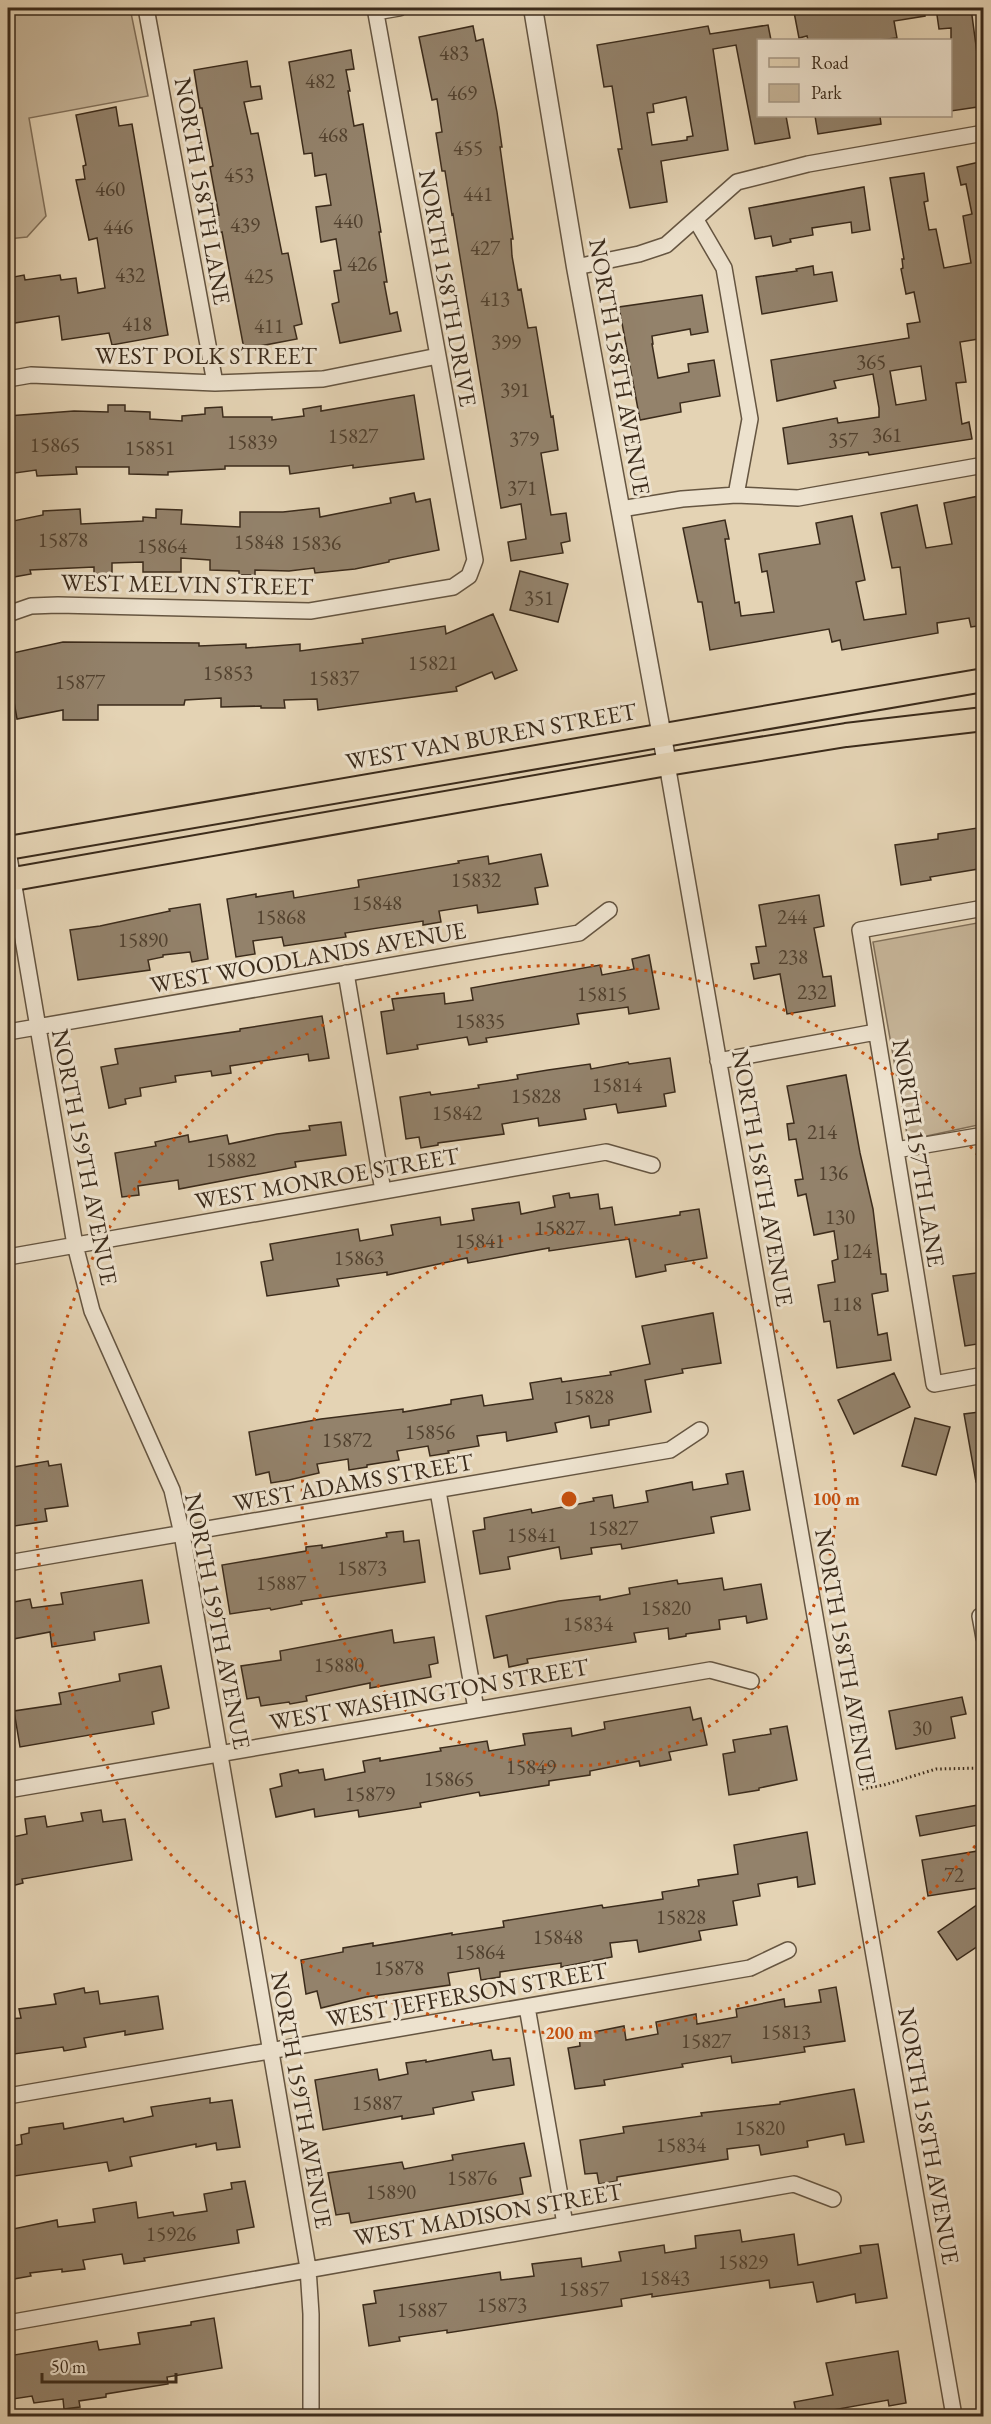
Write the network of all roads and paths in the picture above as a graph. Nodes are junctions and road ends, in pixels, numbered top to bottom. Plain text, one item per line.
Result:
1 (146, 8) edge
2 (399, 8) edge
3 (533, 8) edge
4 (375, 10) edge
5 (984, 133) edge
6 (696, 220) junction
7 (576, 267) junction
8 (438, 356) junction
9 (8, 379) edge
10 (215, 382) junction
11 (984, 465) edge
12 (736, 495) junction
13 (621, 509) junction
14 (470, 576) joint
15 (8, 615) edge
16 (984, 680) edge
17 (984, 719) edge
18 (661, 735) junction
19 (667, 764) junction
20 (8, 849) edge
21 (10, 879) edge
22 (984, 908) edge
23 (609, 910) dead end
24 (346, 973) junction
25 (37, 1027) junction
26 (8, 1032) edge
27 (876, 1032) junction
28 (718, 1061) junction
29 (984, 1135) edge
30 (896, 1150) junction
31 (652, 1165) dead end
32 (383, 1191) junction
33 (75, 1245) junction
34 (8, 1257) edge
35 (984, 1375) edge
36 (700, 1430) dead end
37 (438, 1491) junction
38 (182, 1534) junction
39 (8, 1563) edge
40 (982, 1616) edge
41 (984, 1638) edge
42 (751, 1681) dead end
43 (476, 1709) junction
44 (220, 1752) junction
45 (984, 1768) edge
46 (8, 1790) edge
47 (845, 1791) junction
48 (788, 1950) dead end
49 (527, 2007) junction
50 (270, 2052) junction
51 (8, 2096) edge
52 (833, 2199) dead end
53 (565, 2224) junction
54 (308, 2268) junction
55 (8, 2323) edge
56 (311, 2416) edge
57 (954, 2416) edge

1 - 10 street, NORTH 158TH LANE
2 - 4 street
3 - 7 street, NORTH 158TH AVENUE
4 - 8 street, NORTH 158TH DRIVE
5 - 6 street
6 - 7 street
6 - 12 street
7 - 13 street, NORTH 158TH AVENUE
8 - 10 street, WEST POLK STREET
8 - 14 street, NORTH 158TH DRIVE
9 - 10 street, WEST POLK STREET
11 - 12 street
12 - 13 street
13 - 18 street, NORTH 158TH AVENUE
14 - 15 street, WEST MELVIN STREET
16 - 18 main road, WEST VAN BUREN STREET
17 - 19 main road
18 - 19 street, NORTH 158TH AVENUE
18 - 20 main road, WEST VAN BUREN STREET
19 - 21 main road
19 - 28 street, NORTH 158TH AVENUE
20 - 21 street, NORTH 159TH AVENUE
21 - 25 street, NORTH 159TH AVENUE
22 - 27 street, NORTH 157TH LANE
23 - 24 street, WEST WOODLANDS AVENUE
24 - 25 street, WEST WOODLANDS AVENUE
24 - 32 street
25 - 26 street, WEST WOODLANDS AVENUE
25 - 33 street, NORTH 159TH AVENUE
27 - 28 street
27 - 30 street, NORTH 157TH LANE
28 - 47 street, NORTH 158TH AVENUE
29 - 30 street
30 - 35 street, NORTH 157TH LANE
31 - 32 street, WEST MONROE STREET
32 - 33 street, WEST MONROE STREET
33 - 34 street, WEST MONROE STREET
33 - 38 street, NORTH 159TH AVENUE
36 - 37 street, WEST ADAMS STREET
37 - 38 street, WEST ADAMS STREET
37 - 43 street
38 - 39 street, WEST ADAMS STREET
38 - 44 street, NORTH 159TH AVENUE
40 - 41 street
42 - 43 street, WEST WASHINGTON STREET
43 - 44 street, WEST WASHINGTON STREET
44 - 46 street, WEST WASHINGTON STREET
44 - 50 street, NORTH 159TH AVENUE
45 - 47 path
47 - 57 street, NORTH 158TH AVENUE
48 - 49 street, WEST JEFFERSON STREET
49 - 50 street, WEST JEFFERSON STREET
49 - 53 street
50 - 51 street, WEST JEFFERSON STREET
50 - 54 street, NORTH 159TH AVENUE
52 - 53 street, WEST MADISON STREET
53 - 54 street, WEST MADISON STREET
54 - 55 street, WEST MADISON STREET
54 - 56 street, NORTH 159TH AVENUE

